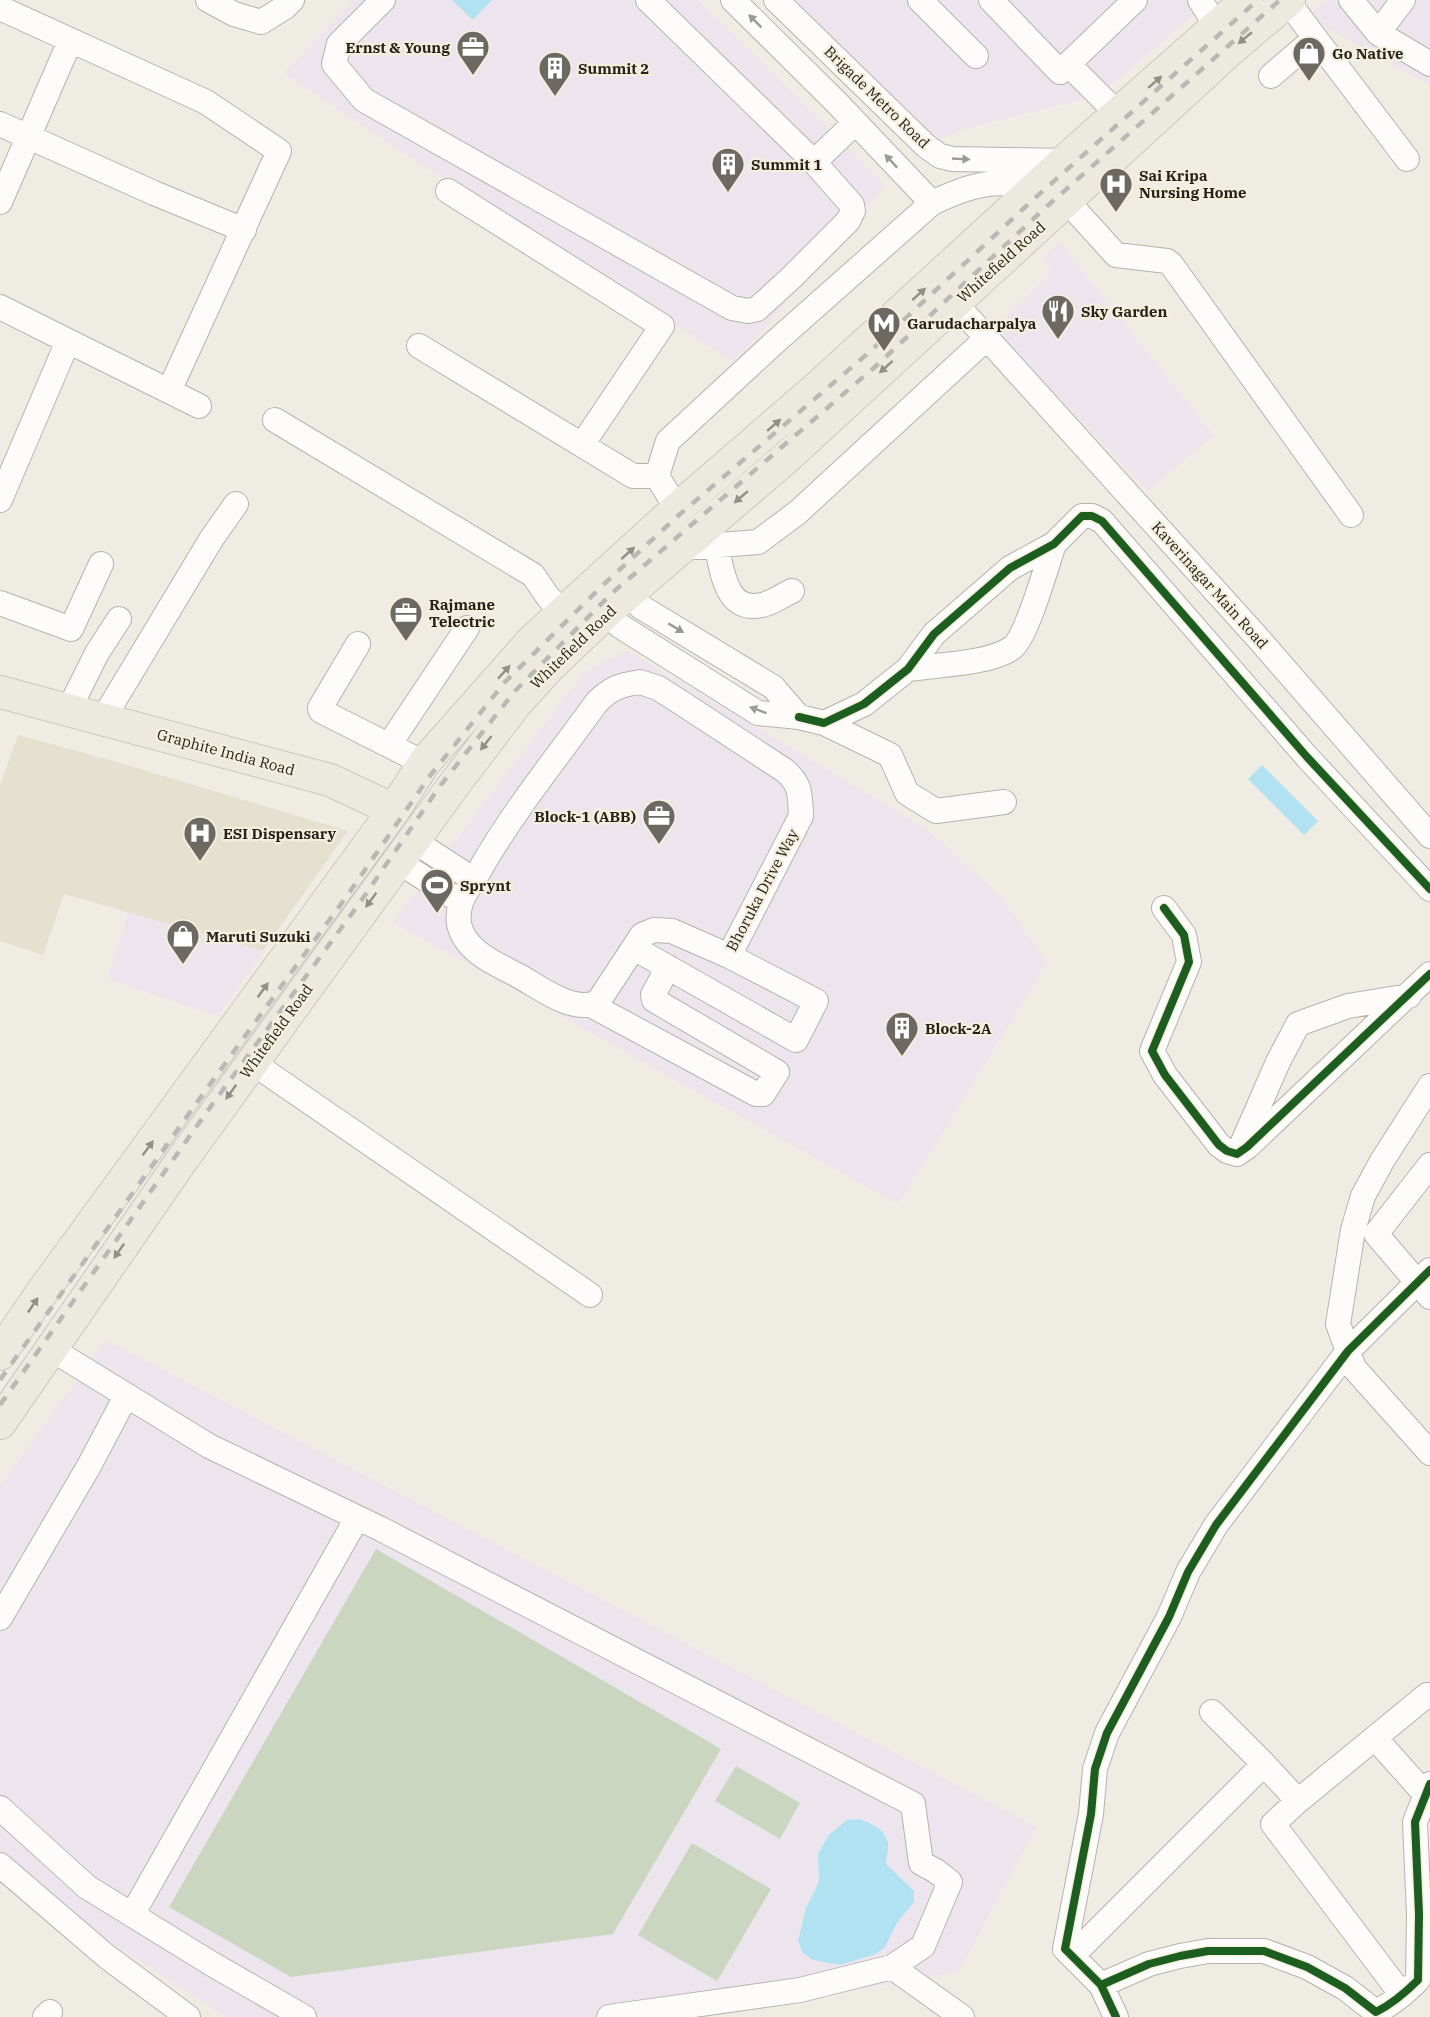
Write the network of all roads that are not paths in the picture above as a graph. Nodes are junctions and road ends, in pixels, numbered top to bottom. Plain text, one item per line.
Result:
1 (208, 0) edge
2 (292, 0) edge
3 (382, 0) edge
4 (648, 0) edge
5 (734, 0) edge
6 (776, 0) edge
7 (920, 0) edge
8 (991, 0) edge
9 (1135, 0) edge
10 (1200, 0) edge
11 (1247, 0) edge
12 (1351, 0) edge
13 (1403, 0) edge
14 (1288, 1) edge
15 (0, 8) edge
16 (1217, 27) junction
17 (1378, 33) junction
18 (1315, 38) junction
19 (70, 41) junction
20 (976, 56) dead end
21 (1430, 64) edge
22 (1069, 66) junction
23 (1271, 76) dead end
24 (1118, 114) junction
25 (855, 123) junction
26 (0, 124) edge
27 (28, 136) junction
28 (1407, 159) dead end
29 (1065, 161) junction
30 (814, 162) junction
31 (1038, 185) junction
32 (448, 191) dead end
33 (1067, 201) junction
34 (0, 202) edge
35 (932, 203) junction
36 (244, 230) junction
37 (955, 303) junction
38 (0, 307) edge
39 (987, 338) junction
40 (68, 341) junction
41 (419, 346) dead end
42 (169, 391) junction
43 (199, 406) dead end
44 (275, 420) dead end
45 (582, 445) junction
46 (657, 476) junction
47 (0, 500) edge
48 (236, 504) dead end
49 (677, 509) junction
50 (1351, 515) dead end
51 (716, 544) junction
52 (1054, 544) junction
53 (681, 548) junction
54 (101, 564) dead end
55 (792, 591) dead end
56 (629, 594) junction
57 (0, 603) edge
58 (562, 612) junction
59 (605, 614) junction
60 (119, 619) dead end
61 (467, 628) dead end
62 (358, 644) dead end
63 (908, 669) junction
64 (0, 692) edge
65 (480, 699) junction
66 (68, 711) junction
67 (799, 717) junction
68 (103, 718) junction
69 (505, 718) junction
70 (824, 723) junction
71 (388, 745) junction
72 (424, 763) junction
73 (1004, 802) dead end
74 (394, 810) junction
75 (1430, 836) edge
76 (406, 852) junction
77 (474, 880) junction
78 (1430, 889) edge
79 (461, 902) junction
80 (1164, 908) dead end
81 (634, 948) junction
82 (729, 956) junction
83 (668, 967) junction
84 (1430, 974) edge
85 (1409, 996) junction
86 (591, 1005) junction
87 (795, 1040) junction
88 (253, 1063) junction
89 (777, 1072) junction
90 (1430, 1086) edge
91 (1237, 1154) junction
92 (1430, 1165) edge
93 (1426, 1283) edge
94 (590, 1295) dead end
95 (51, 1349) junction
96 (1348, 1352) junction
97 (0, 1354) edge
98 (126, 1396) junction
99 (0, 1424) edge
100 (1430, 1453) edge
101 (357, 1518) junction
102 (0, 1618) edge
103 (1427, 1695) dead end
104 (1212, 1712) dead end
105 (1375, 1738) junction
106 (1264, 1764) junction
107 (1428, 1789) edge
108 (1300, 1799) junction
109 (0, 1808) edge
110 (1415, 1822) junction
111 (1430, 1842) edge
112 (0, 1865) edge
113 (132, 1915) junction
114 (1072, 1956) junction
115 (892, 1967) junction
116 (1101, 1985) junction
117 (1416, 1990) edge
118 (1373, 2015) edge
119 (188, 2017) edge
120 (304, 2017) edge
121 (609, 2017) edge
122 (962, 2017) edge
123 (1116, 2017) edge

1 - 2 street
3 - 30 street
4 - 30 street
25 -> 5 street, Brigade Metro Road
6 -> 29 street, Brigade Metro Road
7 - 20 street
8 - 22 street
9 - 22 street
10 - 16 street
11 - 16 main road, Whitefield Road
12 - 17 street
13 - 17 street
14 - 18 street
14 -> 33 main road, Whitefield Road
15 - 19 street
24 -> 16 main road, Whitefield Road
17 - 21 street
18 - 23 street
18 - 28 street
19 - 27 street
19 - 36 street
22 - 24 street
24 - 29 main road, Whitefield Road
25 - 30 street
35 -> 25 street, Brigade Metro Road
26 - 27 street
27 - 34 street
27 - 36 street
29 - 31 main road, Whitefield Road
31 - 35 street
49 -> 31 main road, Whitefield Road
32 - 45 street
33 - 37 main road, Whitefield Road
33 - 50 street
35 - 46 street
36 - 42 street
37 - 39 street, Kaverinagar Main Road
37 -> 53 main road, Whitefield Road
38 - 40 street
39 - 51 street
39 - 75 street, Kaverinagar Main Road
40 - 42 street
40 - 47 street
41 - 45 street
42 - 43 street
44 - 58 street
45 - 46 street
46 - 49 street
48 - 68 street
58 -> 49 main road, Whitefield Road
51 - 53 street
51 - 55 street
52 - 63 street
52 - 63 street
52 - 78 street
53 - 56 main road, Whitefield Road
54 - 57 street
56 - 59 main road, Whitefield Road
56 -> 67 street
65 -> 58 main road, Whitefield Road
67 -> 59 street
59 - 69 main road, Whitefield Road
60 - 66 street
61 - 71 street
62 - 71 street
63 - 70 street
64 - 66 main road, Graphite India Road
65 - 69 main road
65 - 72 main road, Whitefield Road
66 - 68 main road, Graphite India Road
67 - 70 street
68 - 74 main road, Graphite India Road
69 -> 76 main road, Whitefield Road
70 - 73 street
71 - 72 street
72 - 74 main road
97 -> 74 main road
76 - 77 street
76 - 79 street
76 -> 88 main road, Whitefield Road
77 - 79 street, Bhoruka Drive Way
77 - 82 street, Bhoruka Drive Way
79 - 86 street
80 - 91 street
81 - 82 street, Bhoruka Drive Way
81 - 83 street
81 - 86 street, Bhoruka Drive Way
82 - 87 street
83 - 87 street
83 - 89 street
84 - 85 street
85 - 91 street
85 - 91 street
86 - 89 street
87 - 89 street
88 - 94 street
88 -> 95 main road, Whitefield Road
90 - 96 street
92 - 93 street
93 - 96 street
95 - 98 street
95 - 99 main road, Whitefield Road
96 - 100 street
96 - 114 street
98 - 101 street
98 - 102 street
101 - 113 street
101 - 115 street
103 - 105 street
104 - 106 street
105 - 107 street
105 - 108 street
106 - 108 street
106 - 114 street
107 - 110 street
108 - 117 street
109 - 113 street
110 - 111 street
110 - 117 street
112 - 119 street
113 - 120 street
114 - 116 street
115 - 121 street
115 - 122 street
116 - 118 street
116 - 123 street
117 - 118 street

